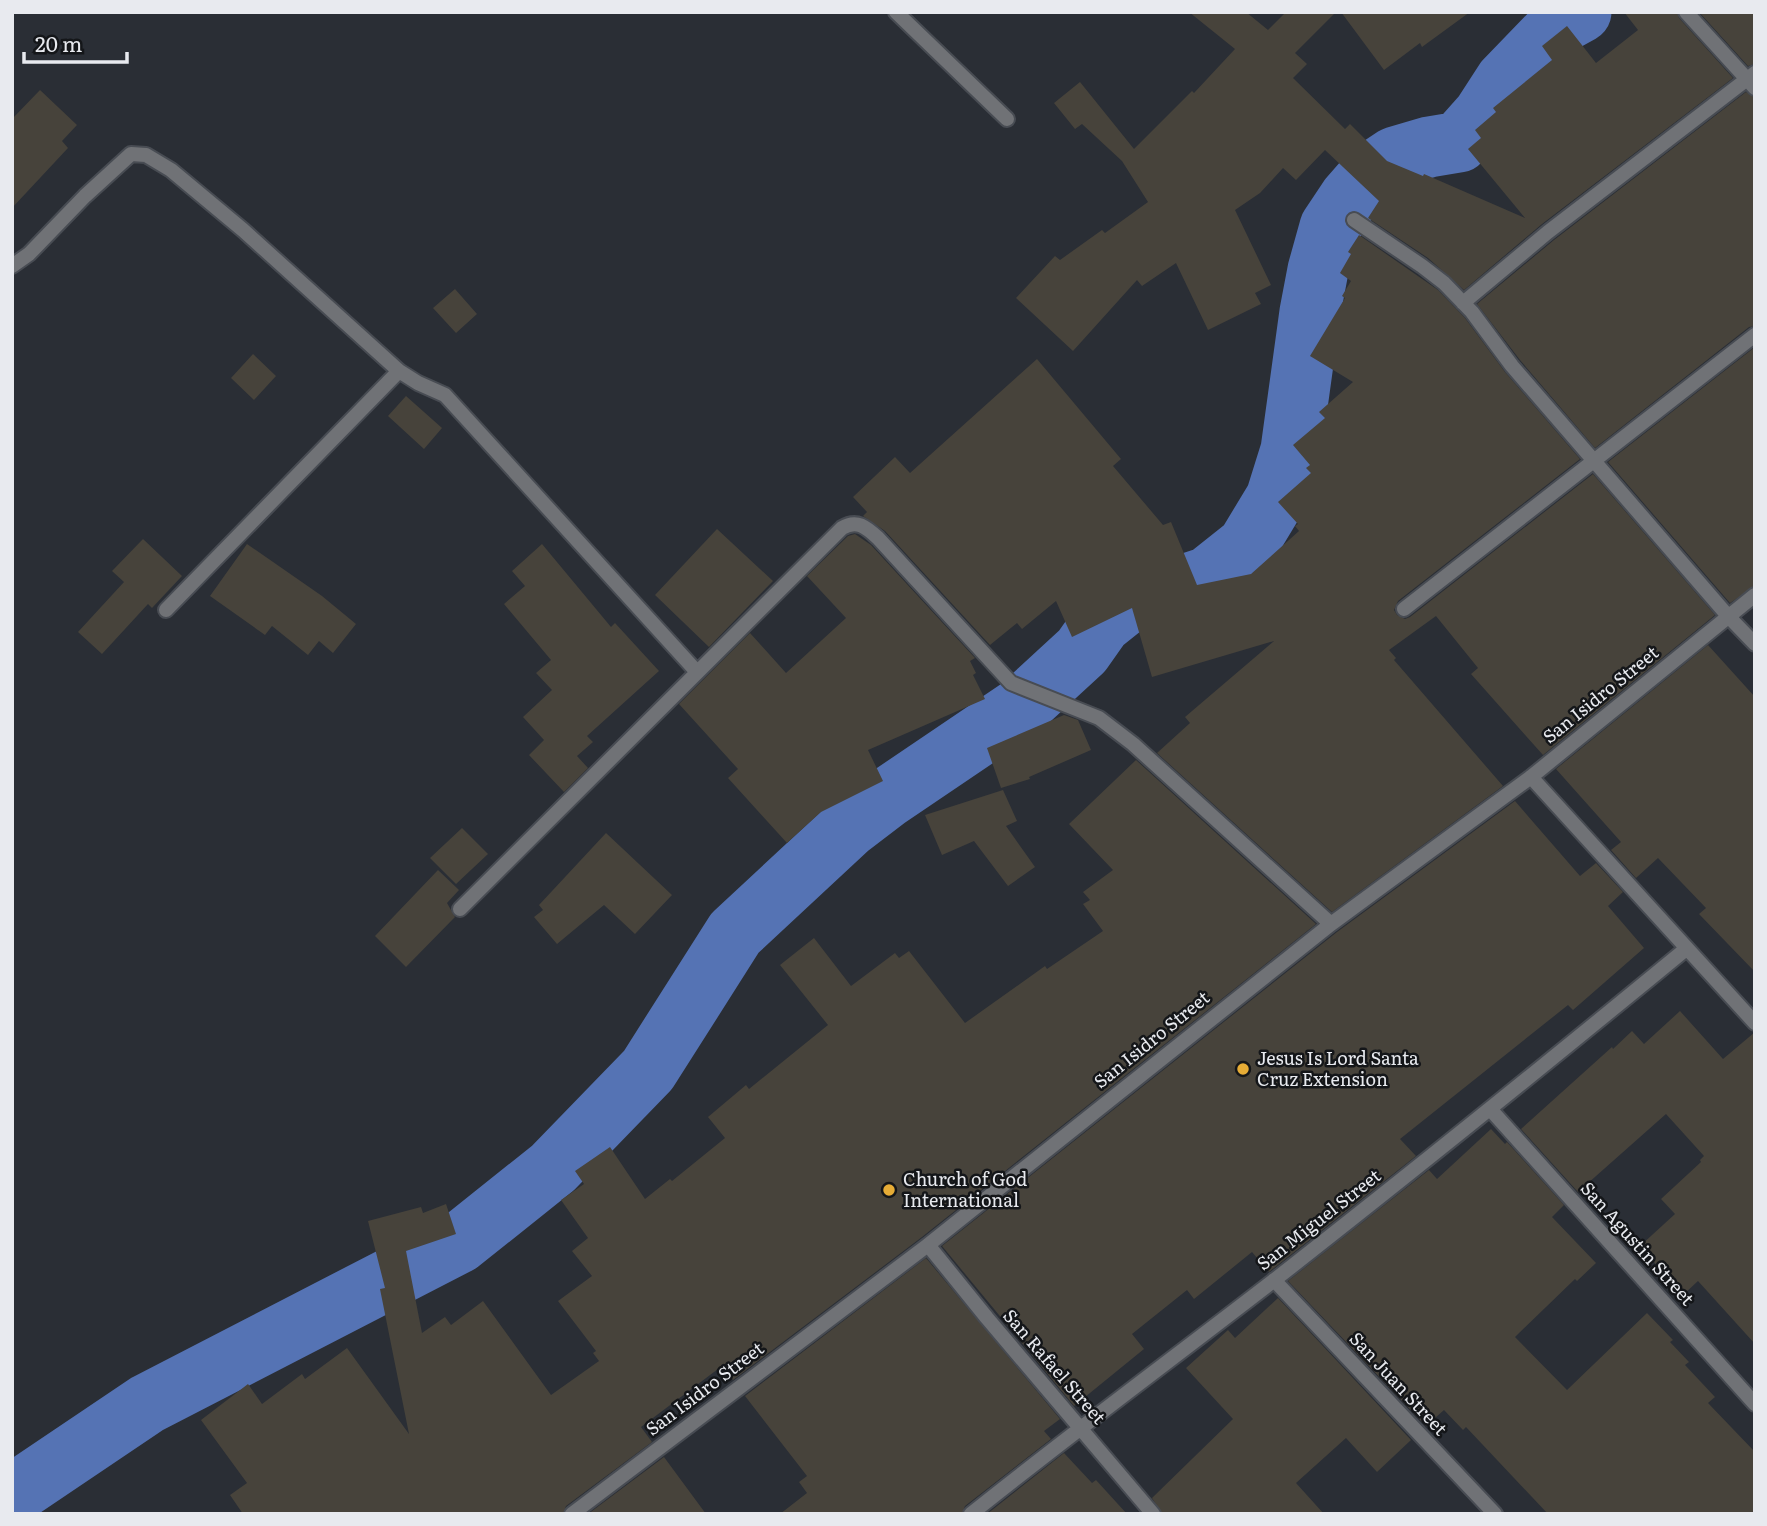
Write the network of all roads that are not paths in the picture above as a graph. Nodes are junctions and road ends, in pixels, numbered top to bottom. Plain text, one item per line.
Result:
1 (896, 12) edge
2 (1686, 12) edge
3 (1752, 80) edge
4 (1007, 119) dead end
5 (1354, 220) dead end
6 (12, 265) edge
7 (1463, 303) junction
8 (1755, 335) edge
9 (399, 371) junction
10 (1594, 459) junction
11 (1755, 596) edge
12 (1404, 609) dead end
13 (166, 610) dead end
14 (1728, 616) junction
15 (1755, 644) edge
16 (697, 672) junction
17 (1531, 778) junction
18 (460, 909) dead end
19 (1331, 924) junction
20 (1686, 949) junction
21 (1755, 1023) edge
22 (1492, 1110) junction
23 (928, 1245) junction
24 (1274, 1280) junction
25 (1755, 1404) edge
26 (1080, 1426) junction
27 (572, 1514) edge
28 (971, 1514) edge
29 (1153, 1514) edge
30 (1494, 1514) edge

1 - 4 street
2 - 3 street
3 - 7 street
5 - 7 street
6 - 9 street
7 - 10 street
8 - 10 street
9 - 13 street
9 - 16 street
10 - 12 street
10 - 14 street
11 - 14 street, San Isidro Street
14 - 15 street
14 - 17 street, San Isidro Street
16 - 18 street
16 - 19 street
17 - 19 street, San Isidro Street
17 - 20 street
19 - 23 street, San Isidro Street
20 - 21 street
20 - 22 street, San Miguel Street
22 - 24 street, San Miguel Street
22 - 25 street, San Agustin Street
23 - 26 street, San Rafael Street
23 - 27 street, San Isidro Street
24 - 26 street, San Miguel Street
24 - 30 street, San Juan Street
26 - 28 street, San Miguel Street
26 - 29 street, San Rafael Street

